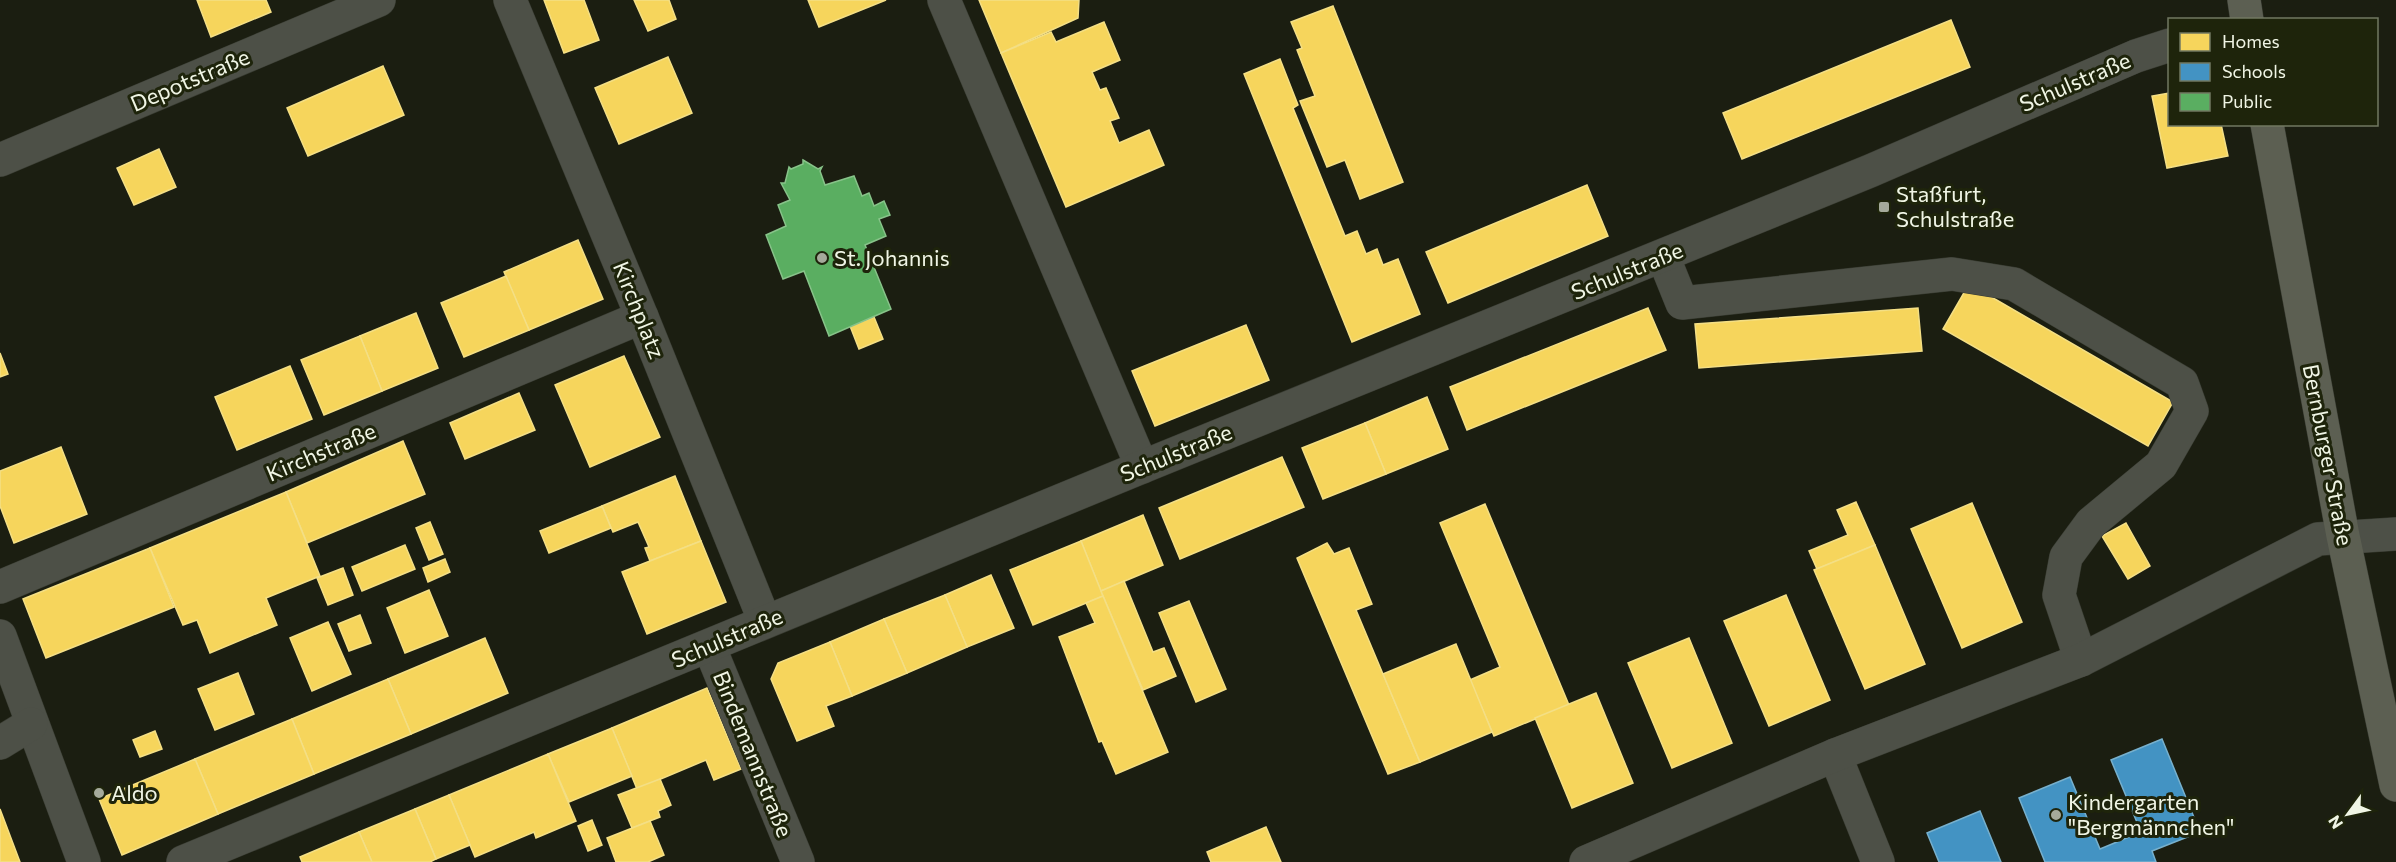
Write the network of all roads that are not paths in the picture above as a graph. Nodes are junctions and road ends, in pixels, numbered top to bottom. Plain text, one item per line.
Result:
1 (379, 0) edge
2 (510, 0) edge
3 (944, 0) edge
4 (2244, 0) edge
5 (2247, 18) edge
6 (2168, 45) edge
7 (2267, 126) edge
8 (0, 160) edge
9 (1663, 256) junction
10 (642, 317) junction
11 (1142, 467) junction
12 (2396, 534) edge
13 (2343, 536) junction
14 (0, 587) edge
15 (765, 622) junction
16 (0, 636) edge
17 (709, 646) junction
18 (2081, 660) junction
19 (31, 724) junction
20 (0, 743) edge
21 (1834, 755) junction
22 (2396, 785) edge
23 (84, 862) edge
24 (183, 862) edge
25 (798, 862) edge
26 (1586, 862) edge
27 (1878, 862) edge

1 - 8 street, Depotstraße
2 - 10 street, Kirchplatz
3 - 11 street
4 - 5 main road
6 - 9 street, Schulstraße
7 - 13 main road, Bernburger Straße
9 - 11 street, Schulstraße
9 - 18 street
10 - 14 street, Kirchstraße
10 - 15 street, Kirchplatz
11 - 15 street, Schulstraße
12 - 13 street
13 - 18 street
13 - 22 main road, Bernburger Straße
15 - 17 street, Schulstraße
16 - 19 street
17 - 24 street, Schulstraße
17 - 25 street, Bindemannstraße
18 - 21 street
19 - 20 street
19 - 23 street
21 - 26 street
21 - 27 street

